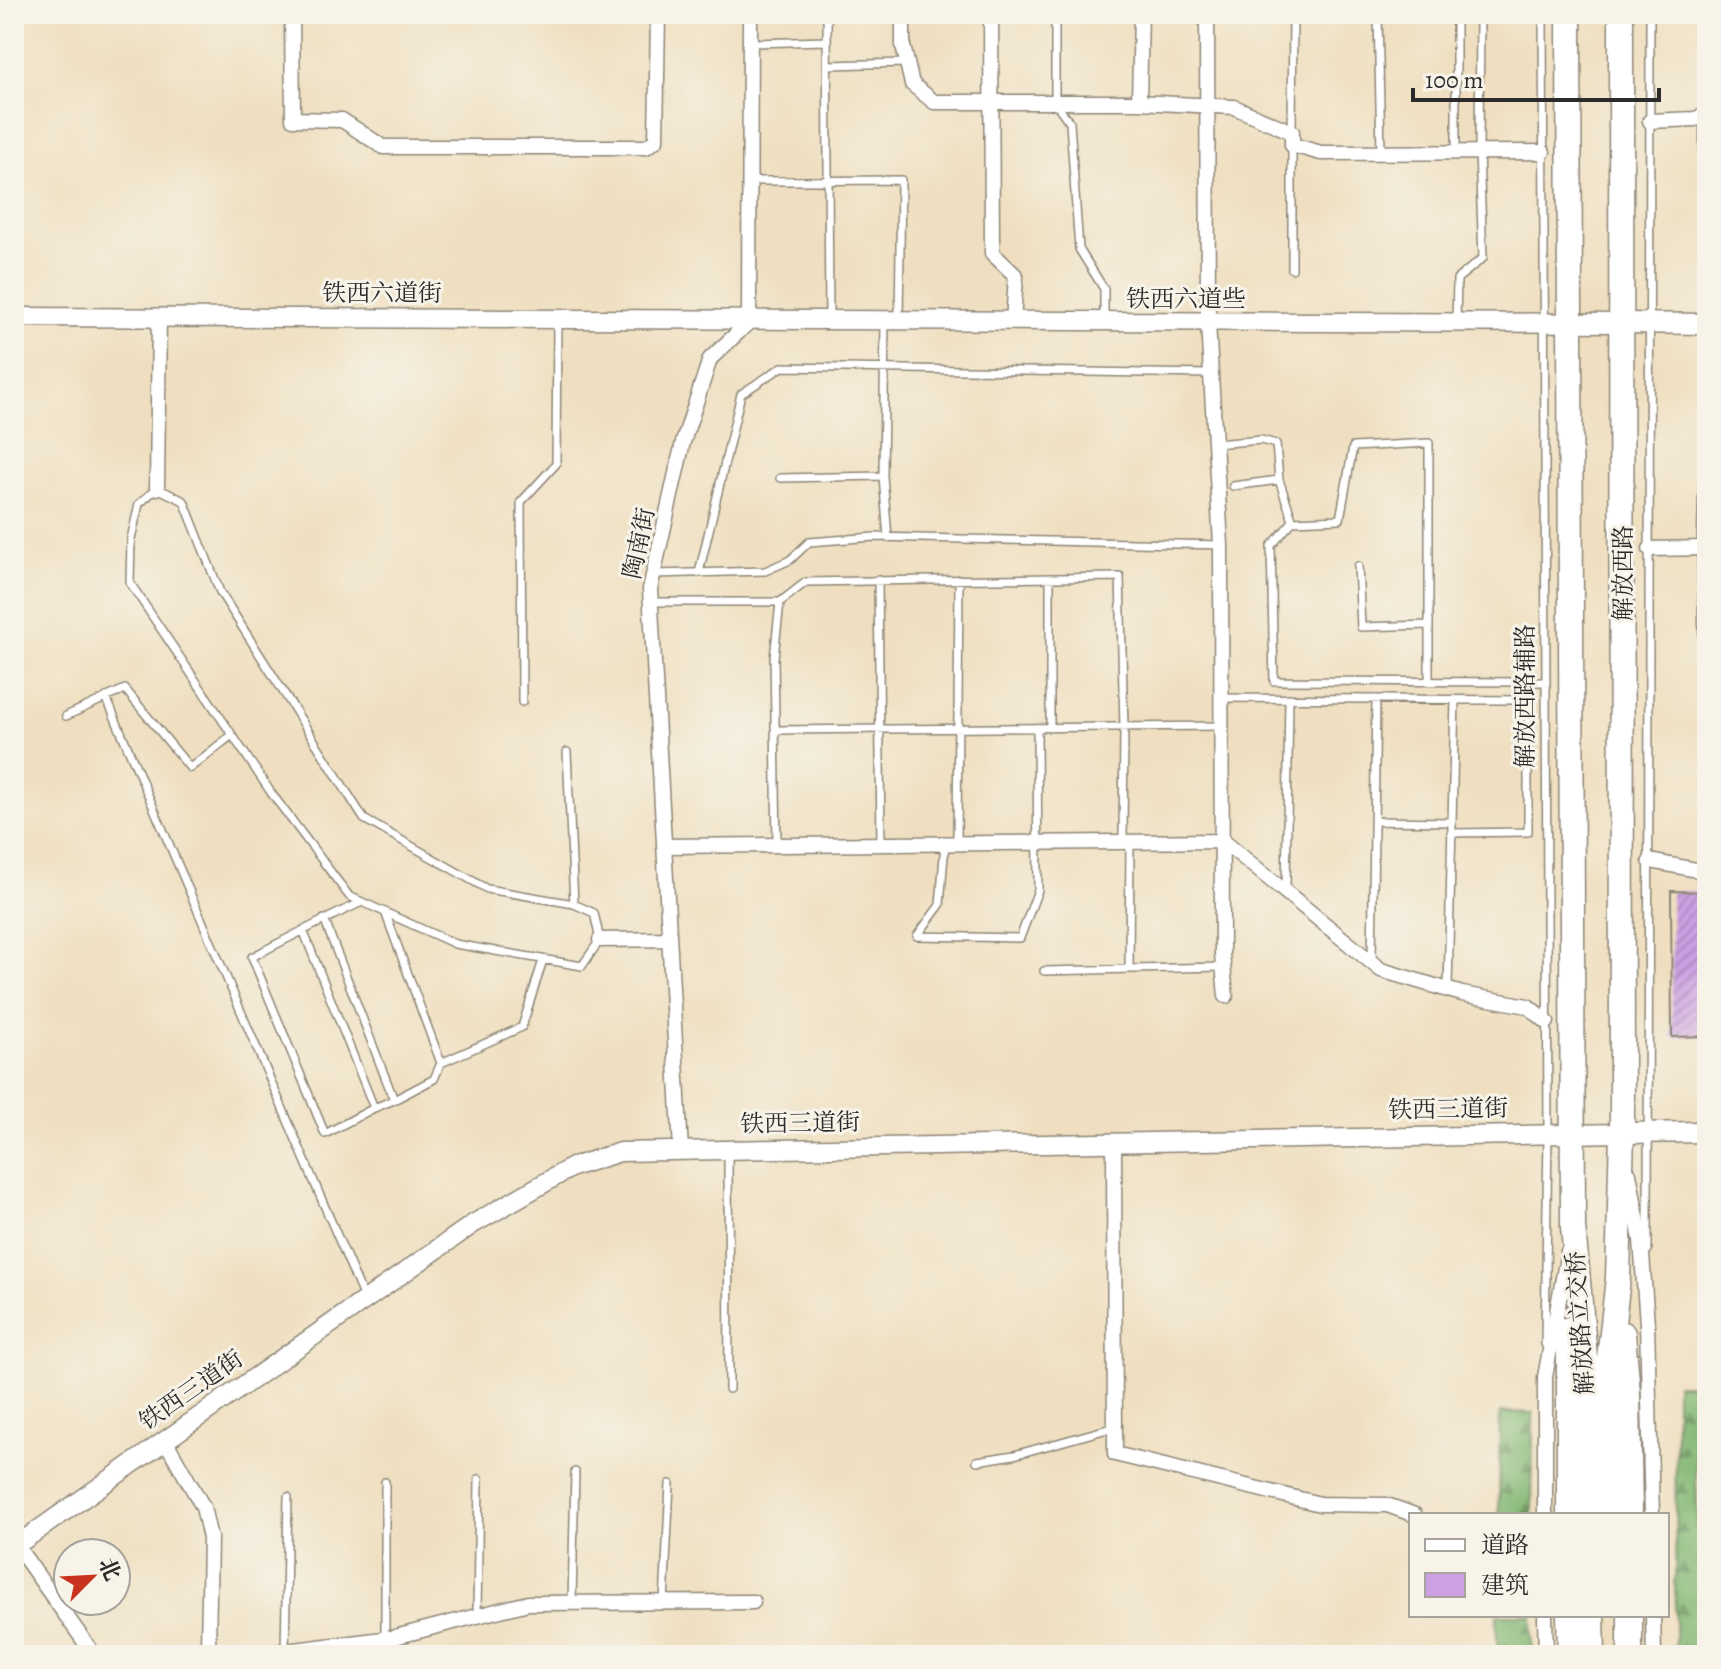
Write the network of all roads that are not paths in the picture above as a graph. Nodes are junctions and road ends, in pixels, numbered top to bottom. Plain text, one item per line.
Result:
1 (292, 14) edge
2 (658, 14) edge
3 (750, 14) edge
4 (827, 14) edge
5 (903, 14) edge
6 (991, 14) edge
7 (1055, 14) edge
8 (1141, 14) edge
9 (1207, 14) edge
10 (1293, 14) edge
11 (1378, 14) edge
12 (1456, 14) edge
13 (1480, 14) edge
14 (1543, 14) edge
15 (1569, 14) edge
16 (1621, 14) edge
17 (1650, 14) edge
18 (1703, 14) edge
19 (827, 41) junction
20 (750, 43) junction
21 (907, 63) junction
22 (828, 65) junction
23 (991, 102) junction
24 (1055, 102) junction
25 (1139, 102) junction
26 (1208, 106) junction
27 (1705, 116) edge
28 (1650, 121) junction
29 (1292, 138) junction
30 (1381, 152) junction
31 (1456, 152) junction
32 (1479, 152) junction
33 (1543, 152) junction
34 (828, 179) junction
35 (750, 181) junction
36 (1707, 244) edge
37 (1292, 269) dead end
38 (14, 317) edge
39 (159, 317) junction
40 (557, 320) junction
41 (829, 321) junction
42 (892, 321) junction
43 (749, 322) junction
44 (1013, 322) junction
45 (1104, 322) junction
46 (1208, 323) junction
47 (1623, 323) junction
48 (1650, 323) junction
49 (1456, 324) junction
50 (1542, 324) junction
51 (1568, 324) junction
52 (1707, 324) edge
53 (883, 368) junction
54 (1211, 374) junction
55 (1707, 438) edge
56 (1215, 444) junction
57 (883, 476) junction
58 (780, 478) dead end
59 (1279, 480) junction
60 (1233, 486) dead end
61 (157, 488) junction
62 (1293, 521) junction
63 (888, 538) junction
64 (1221, 545) junction
65 (1704, 548) edge
66 (1650, 549) junction
67 (1358, 566) dead end
68 (699, 573) junction
69 (654, 574) junction
70 (1050, 578) junction
71 (959, 579) junction
72 (878, 580) junction
73 (651, 602) junction
74 (780, 602) junction
75 (1429, 625) junction
76 (1429, 682) junction
77 (1545, 682) junction
78 (106, 697) junction
79 (1222, 698) junction
80 (1289, 698) junction
81 (1376, 699) junction
82 (1455, 699) junction
83 (522, 702) dead end
84 (66, 716) dead end
85 (1706, 724) edge
86 (1222, 726) junction
87 (1124, 727) junction
88 (1037, 728) junction
89 (1050, 728) junction
90 (957, 729) junction
91 (776, 730) junction
92 (879, 730) junction
93 (232, 735) junction
94 (567, 752) dead end
95 (1374, 821) junction
96 (1452, 822) junction
97 (1707, 827) edge
98 (1451, 833) junction
99 (1127, 841) junction
100 (1223, 841) junction
101 (1039, 842) junction
102 (951, 843) junction
103 (881, 844) junction
104 (777, 845) junction
105 (664, 846) junction
106 (1650, 861) junction
107 (1707, 872) edge
108 (1286, 893) junction
109 (362, 902) junction
110 (574, 904) junction
111 (385, 912) junction
112 (324, 919) junction
113 (303, 930) junction
114 (669, 939) junction
115 (600, 940) junction
116 (543, 960) junction
117 (1372, 963) junction
118 (1223, 967) junction
119 (1129, 969) junction
120 (1044, 971) dead end
121 (1448, 990) junction
122 (1226, 996) dead end
123 (1547, 1022) junction
124 (441, 1063) junction
125 (394, 1100) junction
126 (374, 1108) junction
127 (1560, 1132) junction
128 (1650, 1132) junction
129 (1707, 1132) edge
130 (1622, 1133) junction
131 (1114, 1142) junction
132 (728, 1150) junction
133 (681, 1151) junction
134 (1573, 1227) junction
135 (1618, 1278) junction
136 (365, 1300) junction
137 (1647, 1324) junction
138 (1545, 1377) junction
139 (729, 1389) dead end
140 (1115, 1427) junction
141 (165, 1440) junction
142 (977, 1461) dead end
143 (575, 1472) dead end
144 (479, 1479) dead end
145 (385, 1482) dead end
146 (670, 1484) dead end
147 (288, 1497) dead end
148 (1409, 1513) edge
149 (1545, 1513) edge
150 (1569, 1513) edge
151 (1590, 1513) edge
152 (1606, 1513) edge
153 (1630, 1513) edge
154 (1652, 1513) edge
155 (15, 1546) edge
156 (753, 1602) dead end
157 (572, 1603) junction
158 (664, 1603) junction
159 (477, 1616) junction
160 (1545, 1617) edge
161 (1569, 1617) edge
162 (1592, 1617) edge
163 (1607, 1617) edge
164 (1630, 1617) edge
165 (1653, 1617) edge
166 (385, 1639) junction
167 (285, 1651) junction
168 (94, 1655) edge
169 (214, 1655) edge
170 (254, 1655) edge
171 (1546, 1655) edge
172 (1570, 1655) edge
173 (1593, 1655) edge
174 (1607, 1655) edge
175 (1630, 1655) edge
176 (1654, 1655) edge

1 - 2 street
3 - 20 street
4 - 19 lane
5 - 21 street
6 - 23 street
7 - 24 lane
8 - 25 street
9 - 26 street
10 - 29 lane
11 - 30 lane
12 - 31 lane
13 - 32 lane
14 - 33 lane, 解放西路辅路
15 - 51 highway
16 - 47 highway, 解放西路
17 - 28 lane
18 - 27 lane
19 - 20 lane
19 - 22 lane
20 - 35 street
21 - 22 lane
21 - 23 street
22 - 34 lane
23 - 24 street
23 - 44 street
24 - 25 street
24 - 45 lane
25 - 26 street
26 - 29 street
26 - 46 street
27 - 28 street
27 - 36 lane
28 - 48 lane
29 - 30 street
29 - 37 lane
30 - 31 street
31 - 32 street
32 - 33 street
32 - 49 lane
33 - 50 lane, 解放西路辅路
34 - 35 lane
34 - 41 lane
34 - 42 lane
35 - 43 street
38 - 39 street, 铁西六道街
39 - 40 street, 铁西六道街
39 - 61 street
40 - 43 street, 铁西六道街
40 - 83 lane
41 - 42 street, 铁西六道些
41 - 43 street, 铁西六道些
42 - 44 street, 铁西六道些
42 - 53 lane
43 - 69 street, 陶南街
44 - 45 street, 铁西六道些
45 - 46 street, 铁西六道些
46 - 49 street, 铁西六道些
46 - 54 street
47 - 48 main road
47 - 51 street, 铁西六道些
47 - 130 highway, 解放西路
48 - 52 main road
48 - 66 lane
49 - 50 street, 铁西六道些
50 - 51 street, 铁西六道些
50 - 77 lane, 解放西路辅路
51 - 127 highway
53 - 54 lane
53 - 57 lane
53 - 68 lane
54 - 56 street
55 - 65 lane
56 - 59 lane
56 - 64 street
57 - 58 lane
57 - 63 lane
59 - 60 lane
59 - 62 lane
61 - 93 lane
61 - 110 lane
62 - 75 lane
62 - 76 lane
63 - 64 lane
63 - 68 lane
64 - 79 street
65 - 66 street
65 - 85 lane
66 - 106 lane
67 - 75 lane
68 - 69 lane
69 - 73 street, 陶南街
70 - 71 lane
70 - 87 lane
70 - 89 lane
71 - 72 lane
71 - 90 lane
72 - 74 lane
72 - 92 lane
73 - 74 lane
73 - 105 street, 陶南街
74 - 91 lane
75 - 76 lane
76 - 77 lane
77 - 123 lane, 解放西路辅路
78 - 84 lane
78 - 93 lane
78 - 136 lane
79 - 80 lane
79 - 86 street
80 - 81 lane
80 - 108 lane
81 - 82 lane
81 - 95 lane
82 - 96 lane
82 - 98 lane
85 - 97 lane
86 - 87 lane
86 - 100 street
87 - 89 lane
87 - 99 lane
88 - 89 lane
88 - 90 lane
88 - 101 lane
90 - 92 lane
90 - 102 lane
91 - 92 lane
91 - 104 lane
92 - 103 lane
93 - 109 lane
94 - 110 lane
95 - 96 lane
95 - 117 lane
96 - 98 lane
98 - 121 lane
99 - 100 street
99 - 101 street
99 - 119 lane
100 - 108 street
100 - 118 street
101 - 102 street
101 - 102 lane
102 - 103 street
103 - 104 street
104 - 105 street
105 - 114 street, 陶南街
106 - 107 street
106 - 128 lane
108 - 117 street
109 - 111 lane
109 - 112 lane
110 - 115 lane
111 - 116 lane
111 - 124 lane
112 - 113 lane
112 - 125 lane
113 - 126 lane
113 - 126 lane
114 - 115 street
114 - 133 street, 陶南街
115 - 116 lane
116 - 124 lane
117 - 121 street
118 - 119 lane
118 - 122 street
119 - 120 lane
121 - 123 street
123 - 127 lane, 解放西路辅路
124 - 125 lane
125 - 126 lane
127 - 130 street, 铁西三道街
127 - 131 street, 铁西三道街
127 - 134 highway, 解放路立交桥
127 - 138 lane, 解放西路辅路
128 - 129 main road, 铁西三道街
128 - 130 main road, 铁西三道街
128 - 137 lane
130 - 135 highway, 解放路立交桥
130 - 137 street
131 - 132 street, 铁西三道街
131 - 140 street
132 - 133 street, 铁西三道街
132 - 139 lane
133 - 136 street, 铁西三道街
134 - 138 street
134 - 150 highway
134 - 151 highway, 解放路立交桥
135 - 152 highway, 解放路立交桥
135 - 153 highway
136 - 141 street, 铁西三道街
137 - 154 street
138 - 149 street
140 - 142 lane
140 - 148 street
141 - 155 street, 铁西三道街
141 - 169 street
143 - 157 lane
144 - 159 lane
145 - 166 lane
146 - 158 lane
147 - 167 lane
155 - 168 street
156 - 158 street
157 - 158 street
157 - 159 street
159 - 166 street
160 - 171 street
161 - 172 highway
162 - 173 highway
163 - 174 highway
164 - 175 highway
165 - 176 street
166 - 167 street
167 - 170 street

